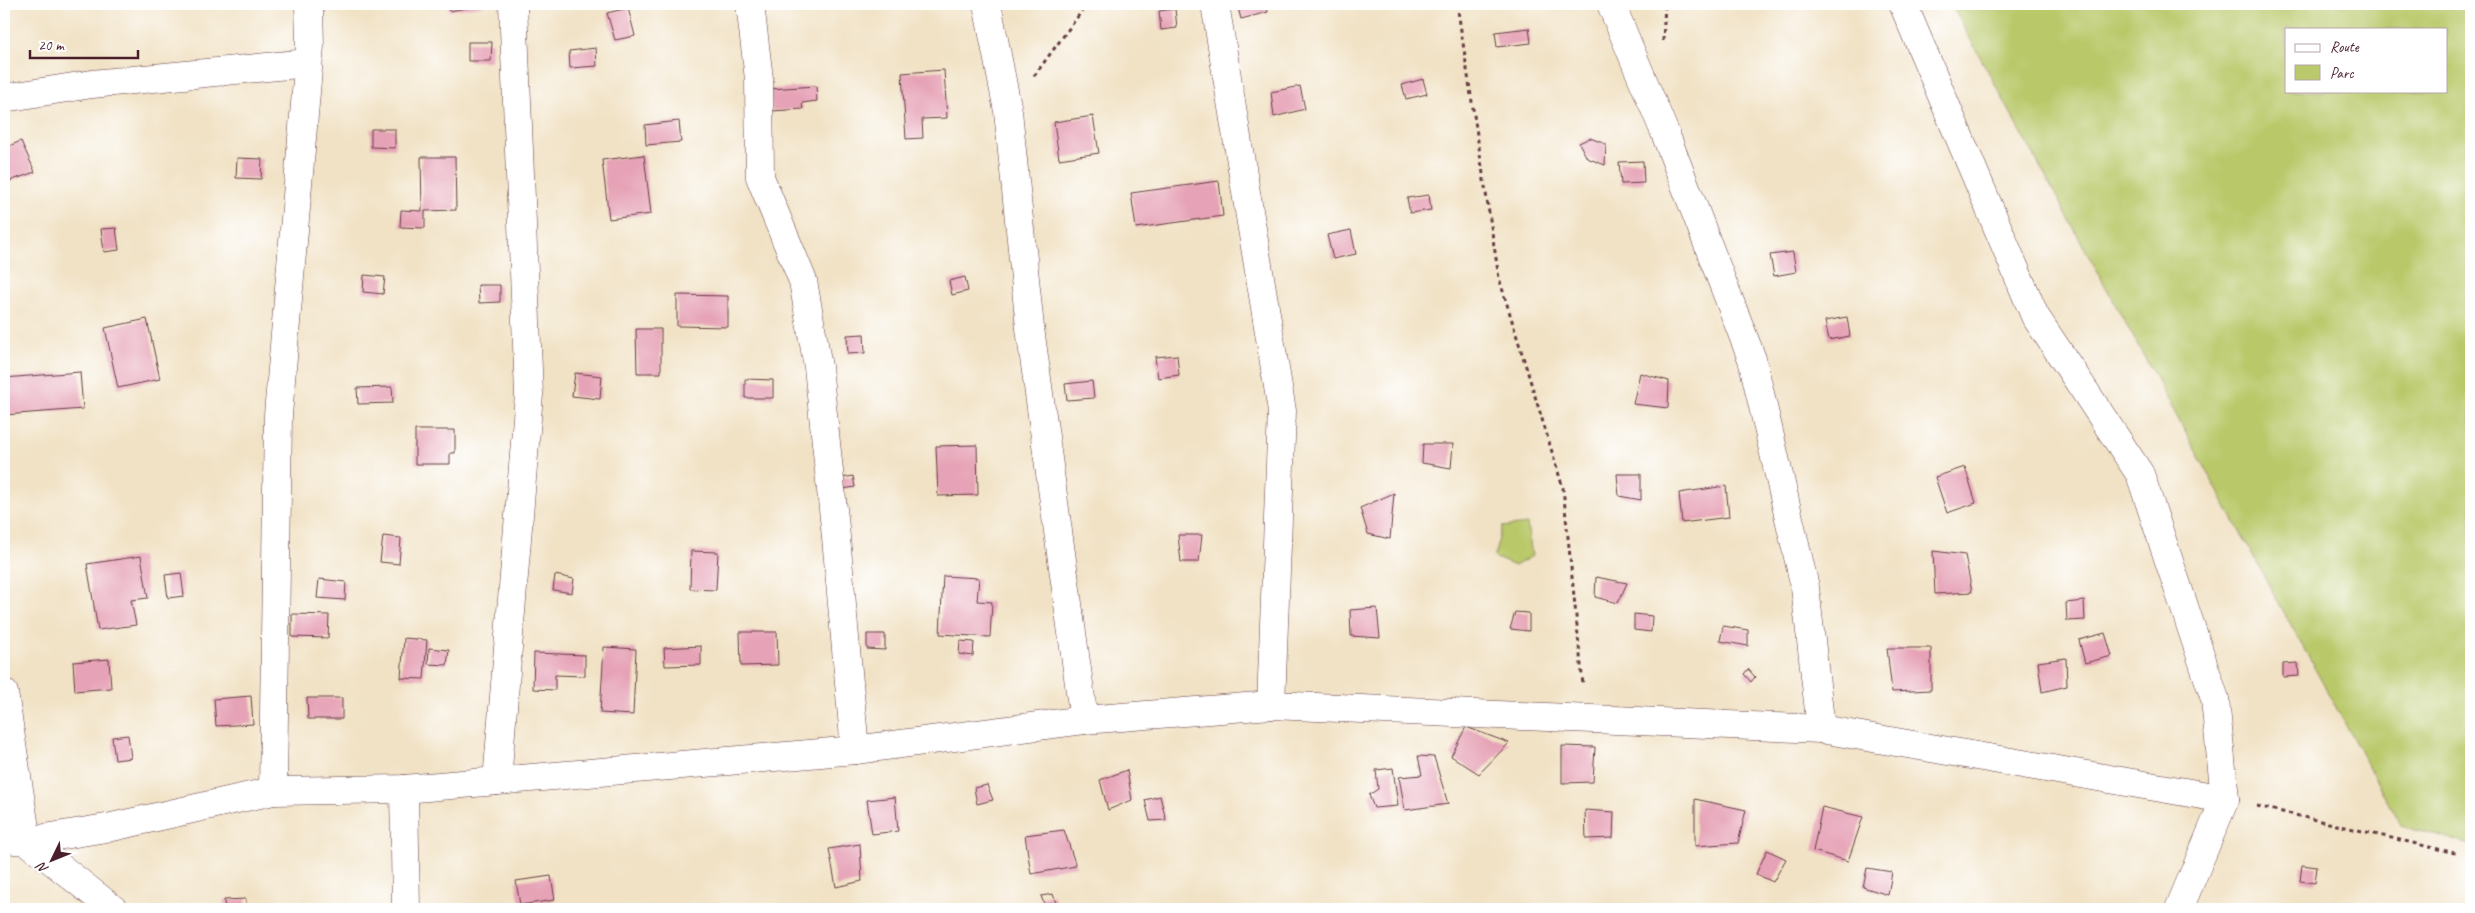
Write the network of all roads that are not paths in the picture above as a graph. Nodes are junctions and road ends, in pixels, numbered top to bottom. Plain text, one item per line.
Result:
1 (309, 4) edge
2 (513, 4) edge
3 (750, 4) edge
4 (987, 4) edge
5 (1215, 4) edge
6 (1611, 4) edge
7 (1904, 4) edge
8 (308, 63) junction
9 (4, 98) edge
10 (4, 693) edge
11 (1271, 705) junction
12 (1084, 720) junction
13 (1821, 729) junction
14 (855, 750) junction
15 (497, 781) junction
16 (404, 789) junction
17 (273, 791) junction
18 (2225, 799) junction
19 (15, 840) edge
20 (113, 909) edge
21 (406, 909) edge
22 (2179, 909) edge

1 - 8 street
2 - 15 street
3 - 14 street
4 - 12 street
5 - 11 street
6 - 13 street
7 - 18 street
8 - 9 street
8 - 17 street
10 - 19 street
11 - 12 street
11 - 13 street
12 - 14 street
13 - 18 street
14 - 15 street
15 - 16 street
16 - 17 street
16 - 21 street
17 - 19 street
18 - 22 street
19 - 20 street

